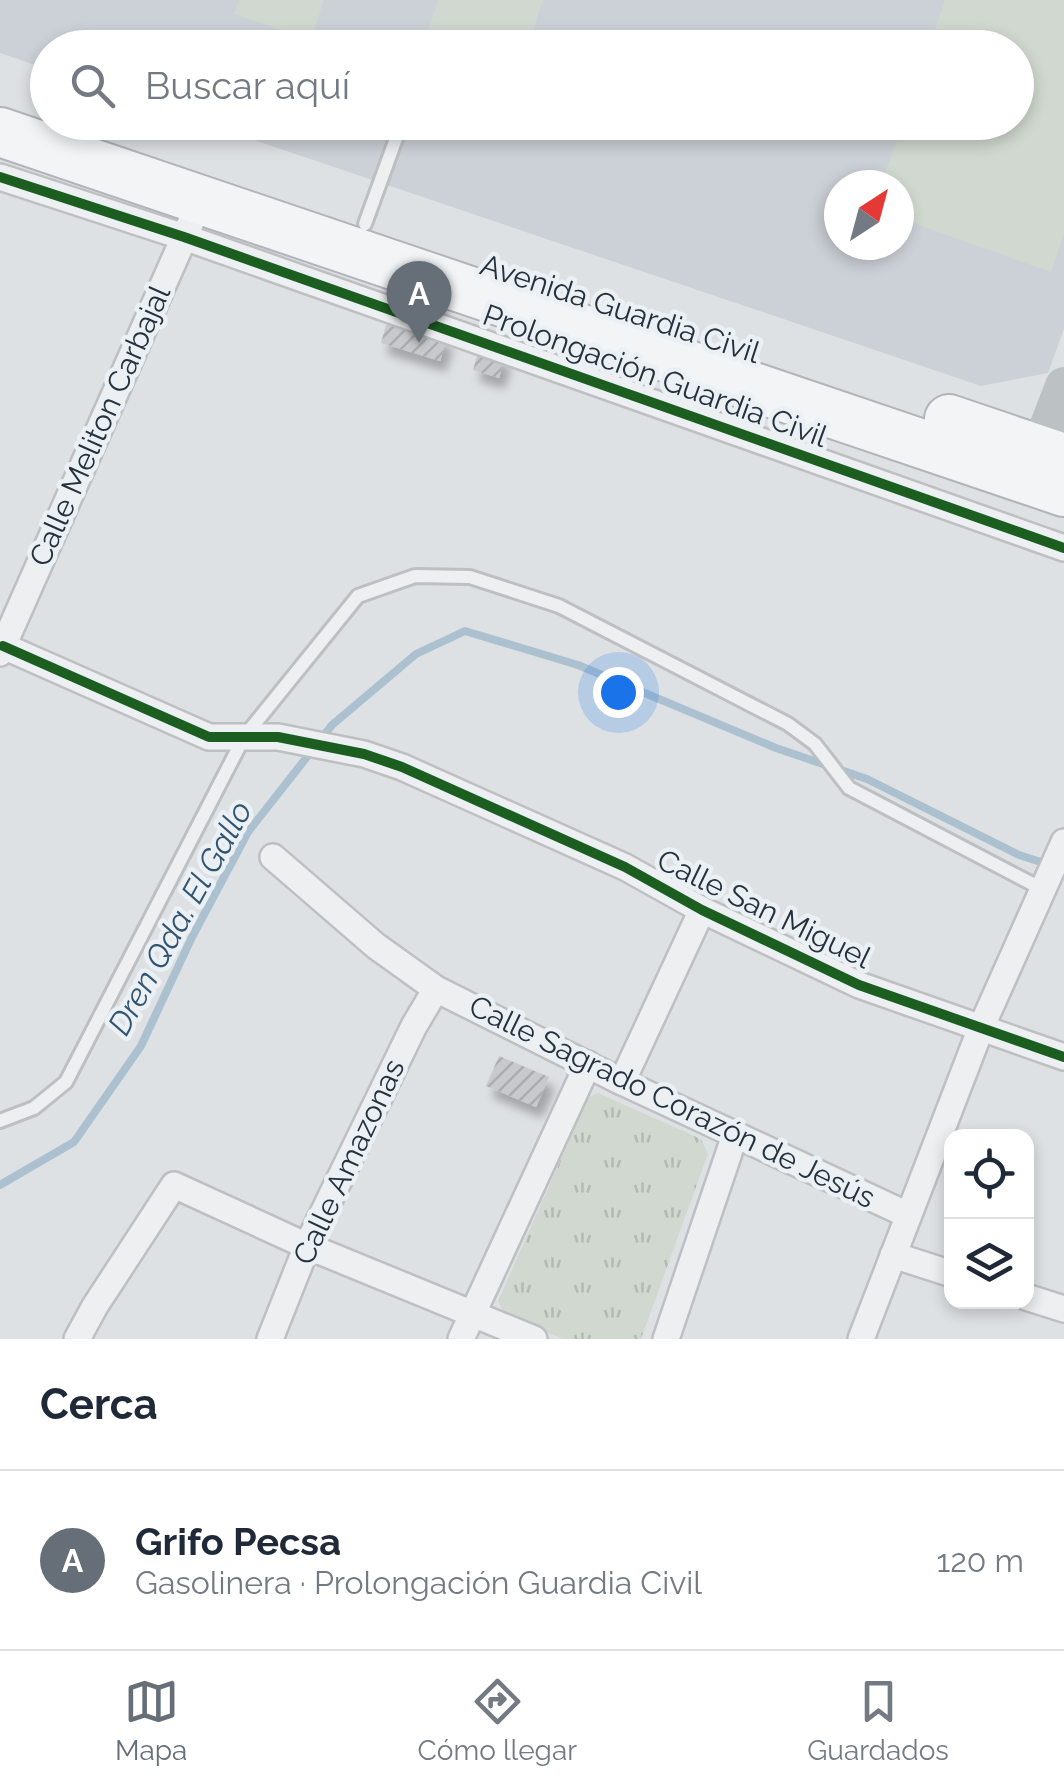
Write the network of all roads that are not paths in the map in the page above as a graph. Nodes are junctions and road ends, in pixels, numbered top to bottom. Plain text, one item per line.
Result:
1 (0, 102) edge
2 (30, 112) edge
3 (0, 132) edge
4 (99, 140) edge
5 (397, 140) edge
6 (0, 178) edge
7 (192, 218) junction
8 (359, 265) junction
9 (596, 357) junction
10 (1064, 386) edge
11 (1054, 475) edge
12 (1064, 548) edge
13 (1, 648) edge
14 (244, 736) junction
15 (1064, 842) edge
16 (273, 857) dead end
17 (1042, 889) junction
18 (702, 910) junction
19 (436, 990) junction
20 (981, 1028) junction
21 (1064, 1057) edge
22 (588, 1064) junction
23 (622, 1082) junction
24 (0, 1121) edge
25 (735, 1135) junction
26 (908, 1215) junction
27 (307, 1246) junction
28 (893, 1255) junction
29 (944, 1271) edge
30 (1034, 1300) edge
31 (1064, 1309) edge
32 (473, 1312) junction
33 (77, 1339) edge
34 (270, 1339) edge
35 (461, 1339) edge
36 (534, 1339) edge
37 (666, 1339) edge
38 (861, 1339) edge

1 - 2 highway
3 - 7 highway, Avenida Guardia Civil
4 - 8 highway, Avenida Guardia Civil
5 - 8 lane
6 - 7 street
7 - 8 highway, Avenida Guardia Civil
7 - 13 street, Calle Meliton Carbajal
8 - 9 highway, Avenida Guardia Civil
8 - 11 highway, Avenida Guardia Civil
9 - 11 highway, Avenida Guardia Civil
9 - 12 street, Prolongación Guardia Civil
10 - 11 street
13 - 14 street, Calle San Miguel
14 - 17 lane
14 - 18 street, Calle San Miguel
14 - 24 lane
15 - 17 street
16 - 19 street, Calle Sagrado Corazón de Jesús
17 - 20 street
18 - 20 street, Calle San Miguel
18 - 23 street
19 - 22 street, Calle Sagrado Corazón de Jesús
19 - 27 street, Calle Amazonas
20 - 21 street, Calle San Miguel
20 - 26 street
22 - 23 street, Calle Sagrado Corazón de Jesús
22 - 32 street
23 - 25 street, Calle Sagrado Corazón de Jesús
25 - 26 street, Calle Sagrado Corazón de Jesús
25 - 37 street
26 - 28 street
27 - 32 street
27 - 33 street
27 - 34 street, Calle Amazonas
28 - 29 street
28 - 38 street
30 - 31 street
32 - 35 street
32 - 36 street

